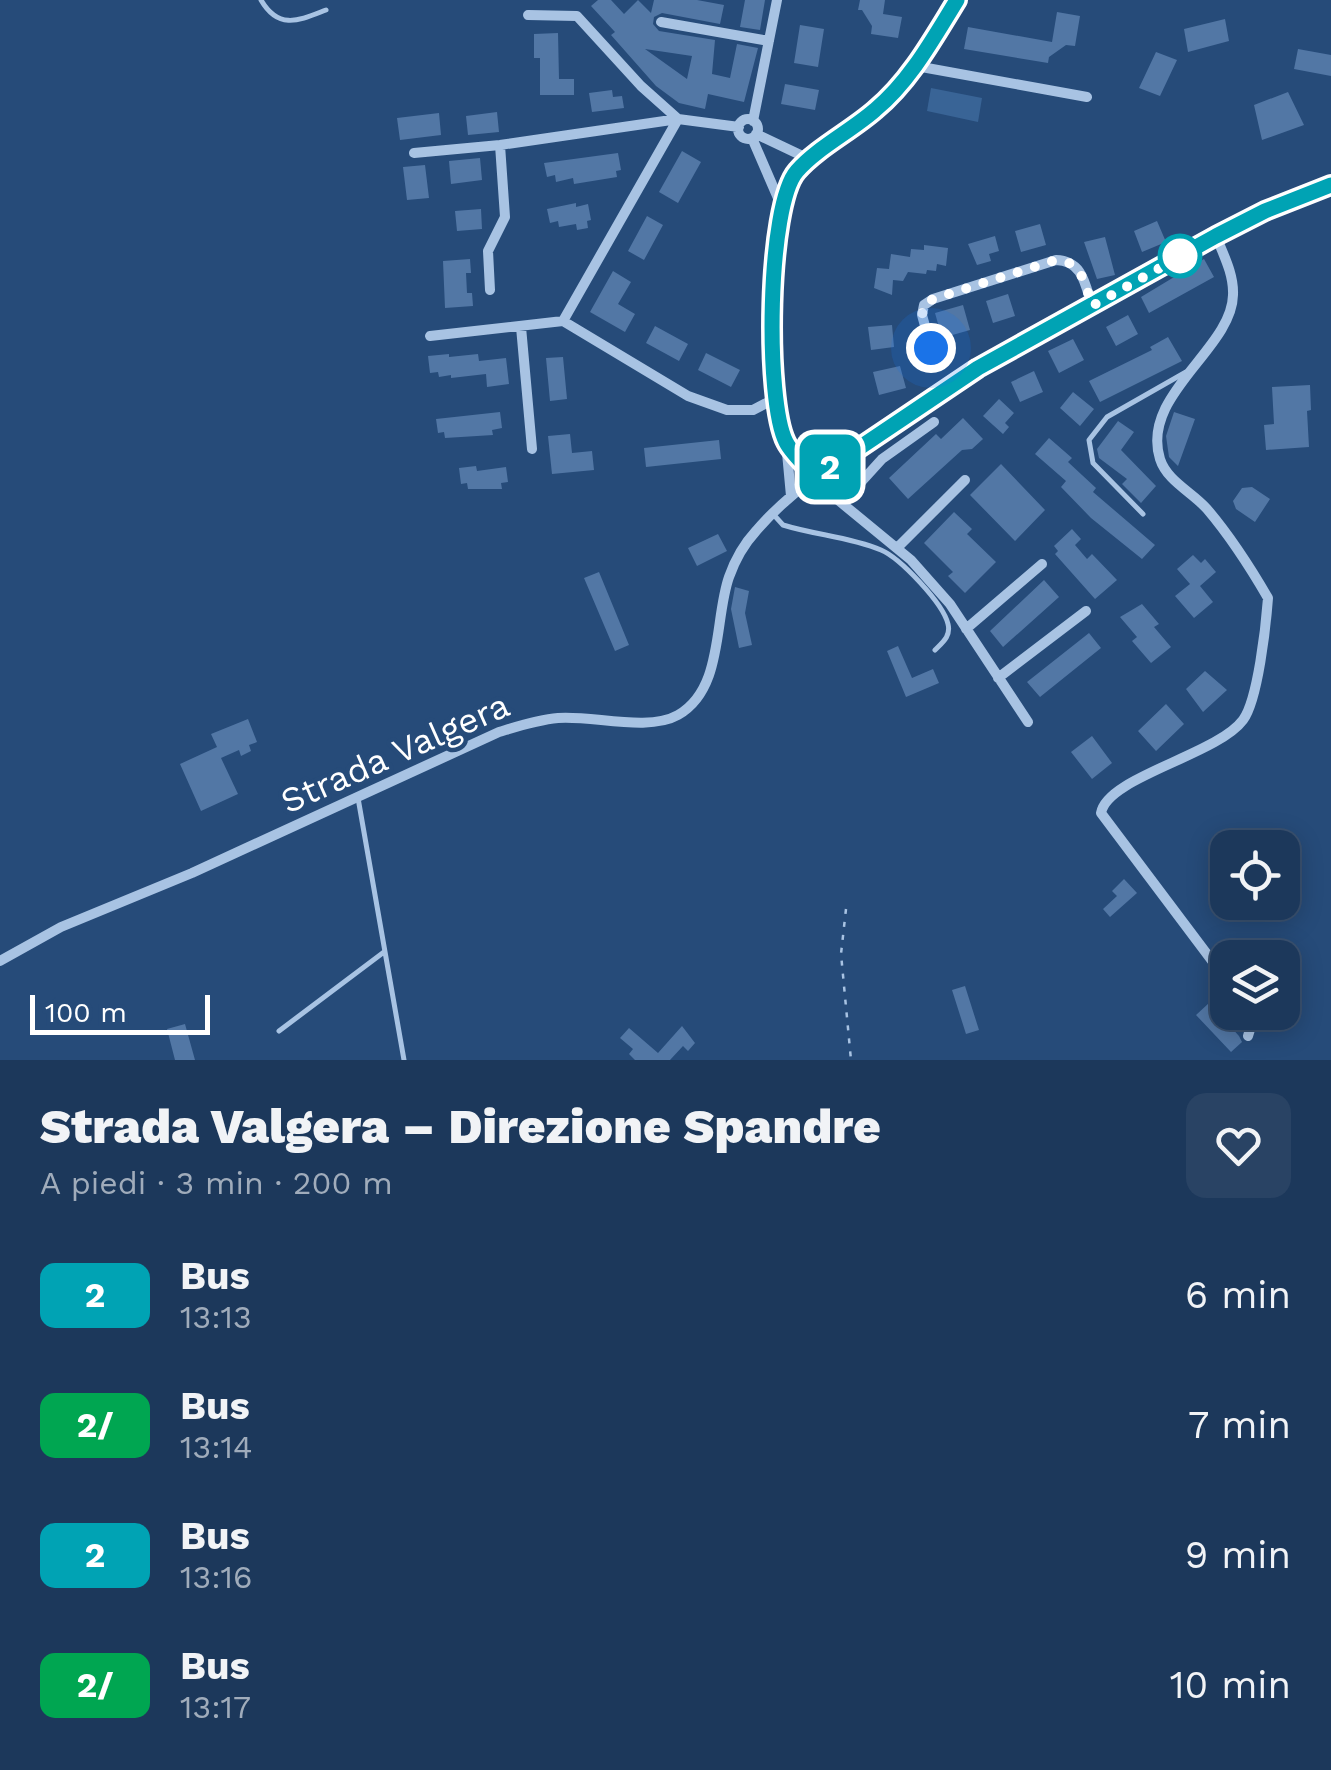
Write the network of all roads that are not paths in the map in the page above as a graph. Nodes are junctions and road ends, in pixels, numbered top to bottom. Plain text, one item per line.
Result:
1 (261, 0) edge
2 (777, 0) edge
3 (957, 0) edge
4 (326, 10) dead end
5 (528, 15) dead end
6 (660, 22) dead end
7 (769, 41) junction
8 (916, 66) junction
9 (1087, 97) dead end
10 (678, 119) junction
11 (753, 121) junction
12 (738, 127) junction
13 (754, 136) junction
14 (500, 145) junction
15 (414, 153) dead end
16 (811, 160) junction
17 (1331, 185) edge
18 (781, 205) junction
19 (1216, 236) junction
20 (490, 290) dead end
21 (1092, 306) junction
22 (563, 321) junction
23 (521, 327) junction
24 (430, 336) dead end
25 (931, 348) dead end
26 (1193, 368) junction
27 (776, 398) junction
28 (934, 422) dead end
29 (786, 442) junction
30 (532, 449) dead end
31 (816, 477) junction
32 (964, 480) dead end
33 (790, 496) junction
34 (842, 503) junction
35 (773, 514) junction
36 (1143, 514) dead end
37 (897, 548) junction
38 (1042, 564) dead end
39 (1086, 611) dead end
40 (966, 630) junction
41 (936, 650) dead end
42 (998, 678) junction
43 (1028, 722) dead end
44 (358, 798) junction
45 (384, 951) junction
46 (1210, 958) edge
47 (0, 960) edge
48 (1250, 1030) edge
49 (279, 1032) dead end
50 (1248, 1036) dead end
51 (404, 1060) edge

1 - 4 lane
2 - 7 street
3 - 8 street
5 - 10 street
6 - 7 street
7 - 11 street
8 - 9 street
8 - 16 street
10 - 12 street
10 - 14 street
10 - 22 street
11 - 12 street
11 - 13 street
12 - 13 street
13 - 16 street
13 - 18 street
14 - 15 street
14 - 20 street
16 - 18 street
17 - 19 street, Strada Valgera
18 - 27 street
19 - 21 street, Strada Valgera
19 - 26 street
21 - 25 street
21 - 31 street, Strada Valgera
22 - 23 street
22 - 27 street
23 - 24 street
23 - 30 street
26 - 36 lane
26 - 46 street
27 - 29 street
28 - 34 street
29 - 31 street
29 - 33 street
31 - 33 street, Strada Valgera
31 - 34 street
32 - 37 street
33 - 35 street, Strada Valgera
34 - 37 street
35 - 41 lane
35 - 44 street, Strada Valgera
37 - 40 street
38 - 40 street
39 - 42 street
40 - 42 street
42 - 43 street
44 - 45 lane
44 - 47 street, Strada Valgera
45 - 49 lane
45 - 51 lane
48 - 50 street

